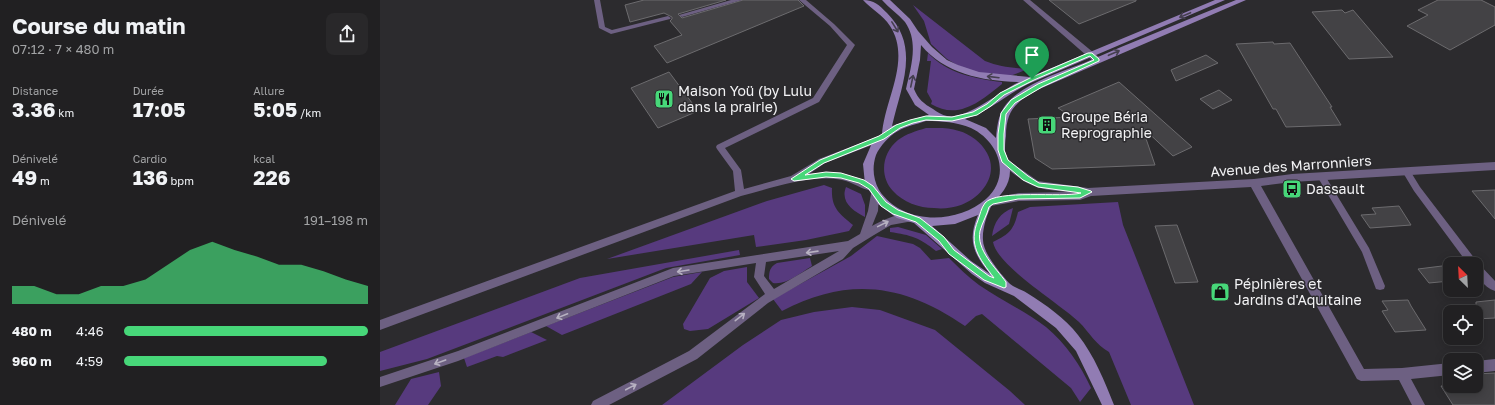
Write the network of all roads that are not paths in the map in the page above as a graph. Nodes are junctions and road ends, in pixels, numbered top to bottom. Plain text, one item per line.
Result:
1 (597, 0) edge
2 (739, 0) edge
3 (802, 0) edge
4 (867, 0) edge
5 (886, 0) edge
6 (1026, 0) edge
7 (1221, 0) edge
8 (1242, 0) edge
9 (682, 15) dead end
10 (668, 18) dead end
11 (915, 34) junction
12 (1090, 54) junction
13 (1097, 60) junction
14 (1032, 79) junction
15 (942, 118) junction
16 (952, 119) junction
17 (884, 136) junction
18 (1001, 150) junction
19 (1005, 162) junction
20 (1495, 166) edge
21 (1406, 171) junction
22 (1321, 176) junction
23 (794, 179) junction
24 (1254, 183) junction
25 (873, 191) junction
26 (1088, 192) junction
27 (740, 193) junction
28 (989, 204) junction
29 (914, 219) junction
30 (864, 236) junction
31 (850, 245) junction
32 (1469, 257) edge
33 (761, 259) junction
34 (1483, 275) edge
35 (1004, 284) junction
36 (1380, 286) dead end
37 (1495, 287) edge
38 (772, 295) junction
39 (380, 325) edge
40 (1495, 365) edge
41 (1483, 366) edge
42 (1443, 370) edge
43 (1402, 374) junction
44 (380, 382) edge
45 (597, 405) edge
46 (1108, 405) edge
47 (1419, 405) edge

1 - 10 lane
2 - 9 lane
3 - 27 lane
4 -> 17 main road
5 - 11 main road
6 - 12 lane
7 -> 12 main road
13 -> 8 main road
14 -> 11 main road
15 -> 11 main road
12 - 13 lane
12 - 14 main road
13 - 18 main road
14 - 16 main road
15 - 16 main road
15 - 17 main road
16 - 18 main road
17 - 23 lane
17 - 25 main road
18 - 19 main road
19 - 26 street, Avenue des Marronniers
19 - 28 main road
20 - 21 street, Avenue des Marronniers
21 - 22 street, Avenue des Marronniers
21 - 32 lane
22 - 24 street, Avenue des Marronniers
22 - 36 lane
23 - 25 lane
23 - 27 lane
24 - 26 street, Avenue des Marronniers
24 - 43 street
25 - 29 main road
25 - 30 lane
26 - 28 street, Avenue des Marronniers
27 - 39 lane
28 - 29 main road
28 - 35 main road
30 -> 29 lane
29 - 35 main road
30 - 31 lane
31 -> 33 lane
31 - 38 lane
33 - 38 lane
33 -> 44 lane
34 - 37 lane
35 - 46 main road
45 -> 38 lane
40 - 41 street
42 - 43 street
43 - 47 street

